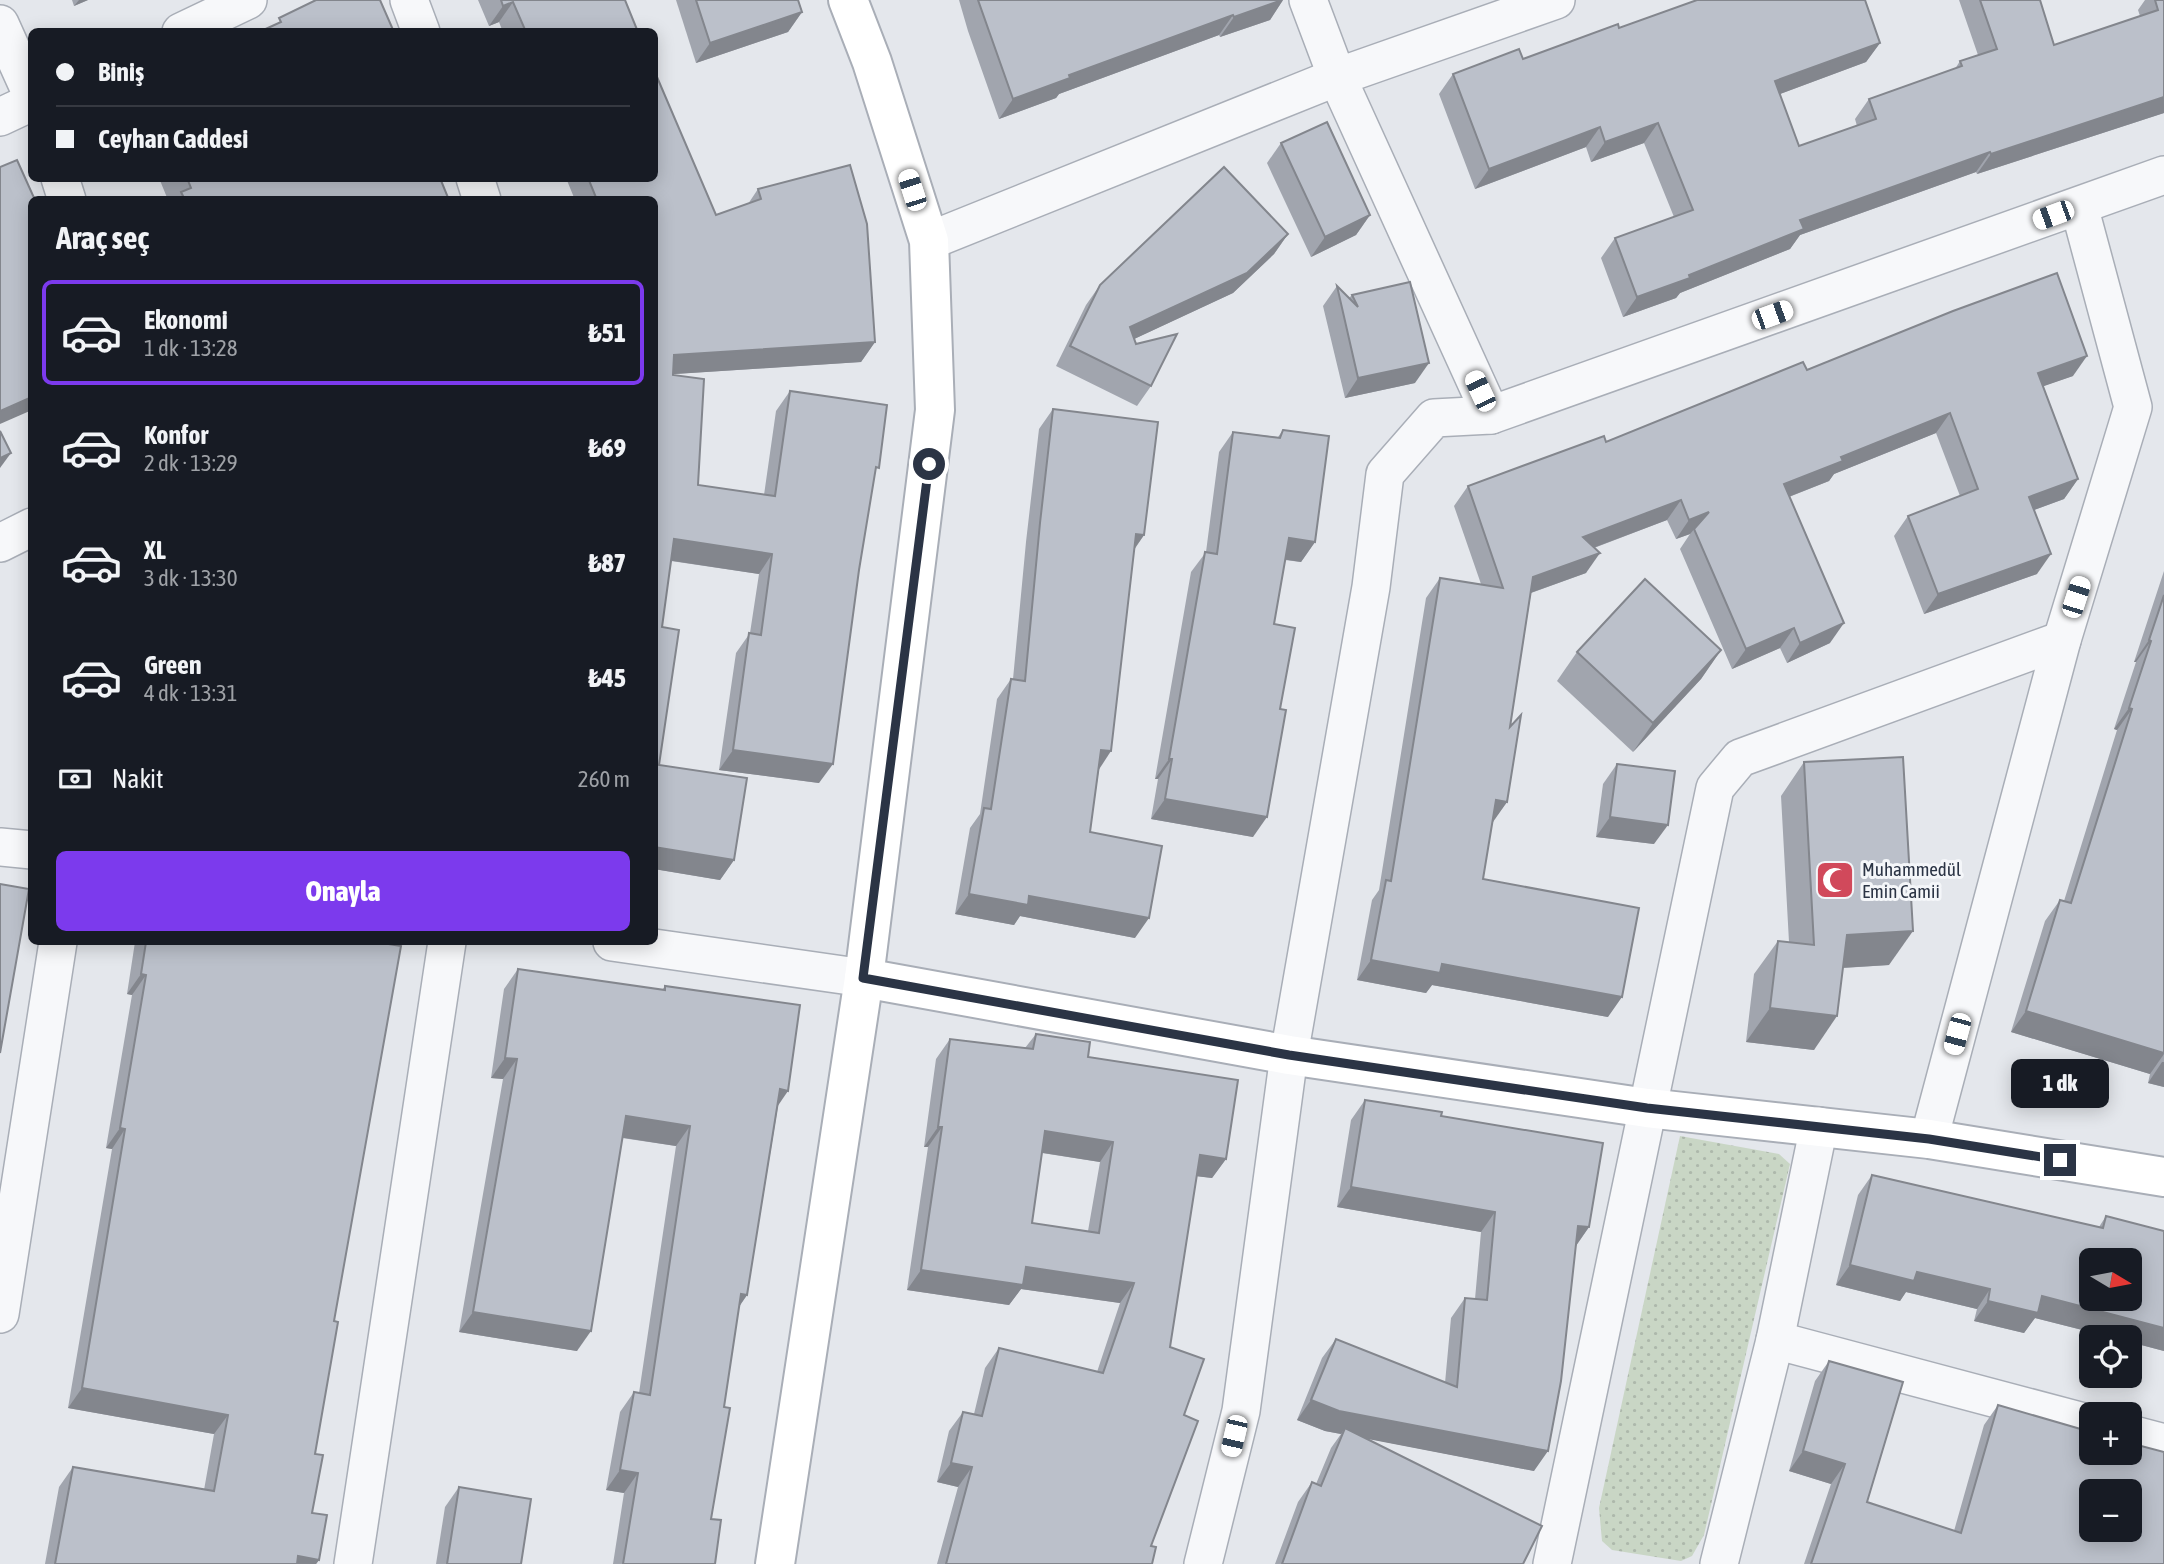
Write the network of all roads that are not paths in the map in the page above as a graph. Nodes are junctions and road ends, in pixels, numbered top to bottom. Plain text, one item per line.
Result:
1 (248, 0) edge
2 (409, 0) edge
3 (848, 0) edge
4 (1308, 0) edge
5 (1556, 0) edge
6 (0, 24) edge
7 (189, 28) edge
8 (420, 28) edge
9 (1337, 77) junction
10 (28, 86) edge
11 (28, 104) edge
12 (0, 117) edge
13 (2164, 175) edge
14 (2079, 206) junction
15 (929, 241) junction
16 (1491, 415) junction
17 (28, 529) edge
18 (0, 542) edge
19 (2062, 640) junction
20 (0, 847) edge
21 (28, 850) edge
22 (58, 945) edge
23 (447, 945) edge
24 (633, 945) edge
25 (863, 978) junction
26 (1289, 1055) junction
27 (1647, 1108) junction
28 (1819, 1126) junction
29 (1929, 1139) junction
30 (2164, 1177) edge
31 (0, 1314) edge
32 (1775, 1340) junction
33 (2079, 1421) edge
34 (2142, 1437) edge
35 (2164, 1443) edge
36 (353, 1564) edge
37 (775, 1564) edge
38 (1203, 1564) edge
39 (1552, 1564) edge
40 (1719, 1564) edge

1 - 7 street
2 - 8 street
3 - 15 main road
4 - 9 street
5 - 9 street
6 - 10 street
9 - 15 street
9 - 16 street
11 - 12 street
13 - 14 street
14 - 16 street
14 - 19 street
15 - 25 main road
16 - 26 street
17 - 18 street
19 - 27 street
19 - 29 street
20 - 21 street
22 - 31 street
23 - 36 street
24 - 25 street
25 - 26 main road
25 - 37 main road
26 - 27 main road
26 - 38 street
27 - 28 main road
27 - 39 street
28 - 29 main road
28 - 32 street
29 - 30 main road
32 - 33 street
32 - 40 street
34 - 35 street

